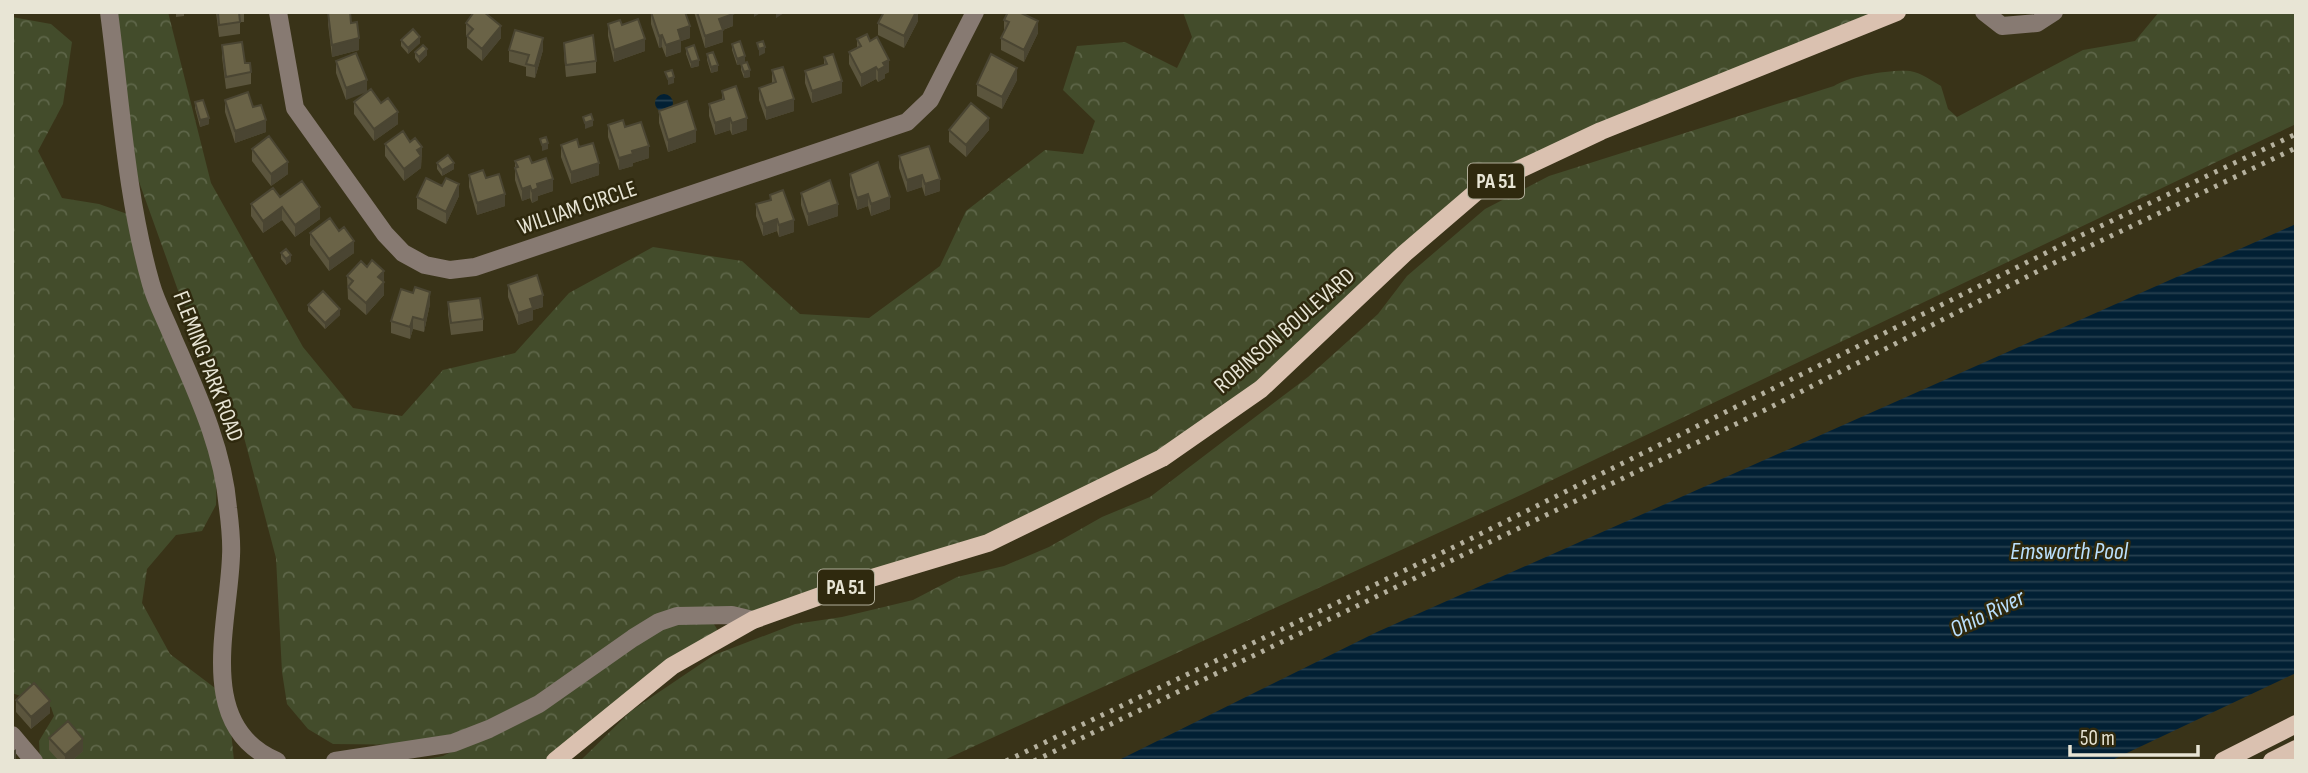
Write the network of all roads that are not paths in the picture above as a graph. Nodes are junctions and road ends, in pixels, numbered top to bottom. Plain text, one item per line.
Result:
1 (109, 12) edge
2 (278, 12) edge
3 (975, 12) edge
4 (1897, 12) edge
5 (1984, 12) edge
6 (2054, 12) edge
7 (753, 620) junction
8 (2296, 724) edge
9 (12, 736) edge
10 (2296, 749) edge
11 (34, 761) edge
12 (277, 761) edge
13 (335, 761) edge
14 (555, 761) edge
15 (2223, 761) edge
16 (2272, 761) edge

1 - 12 street, FLEMING PARK ROAD
2 - 3 street, WILLIAM CIRCLE
4 - 7 main road, ROBINSON BOULEVARD / PA 51
5 - 6 street
7 - 13 street
7 - 14 main road, ROBINSON BOULEVARD / PA 51
8 - 15 main road
9 - 11 street
10 - 16 main road

